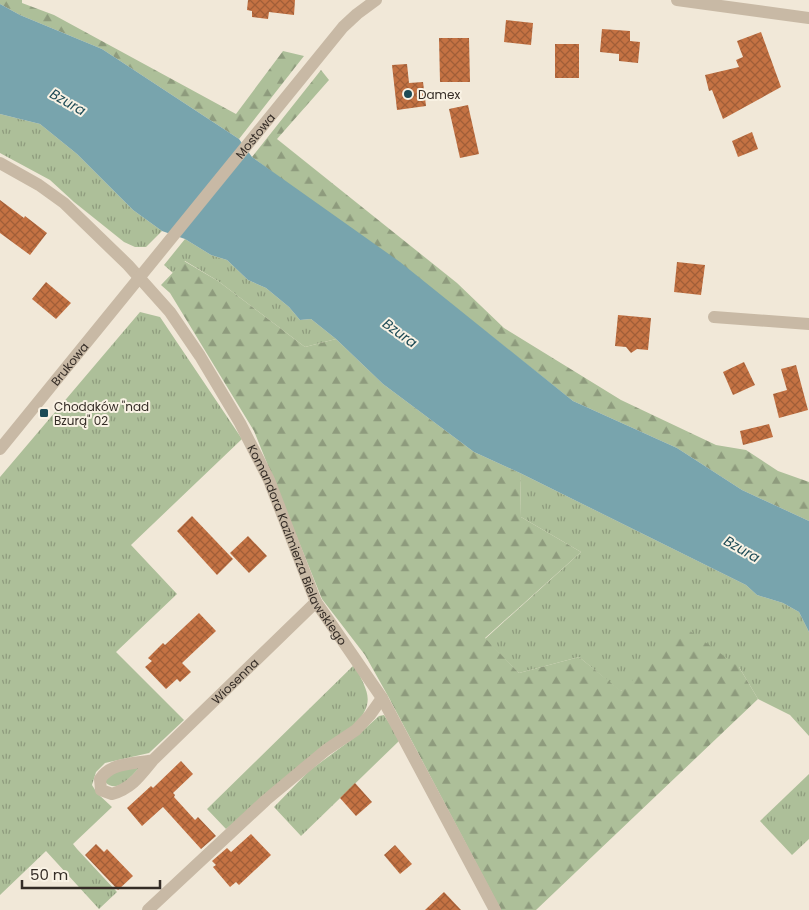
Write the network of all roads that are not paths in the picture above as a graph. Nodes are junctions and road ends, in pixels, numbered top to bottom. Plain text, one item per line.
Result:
1 (376, 0) edge
2 (676, 0) edge
3 (809, 18) edge
4 (0, 163) edge
5 (140, 278) junction
6 (714, 317) dead end
7 (809, 324) edge
8 (0, 449) edge
9 (316, 602) junction
10 (382, 698) junction
11 (153, 760) dead end
12 (148, 910) edge
13 (495, 910) edge

1 - 5 street, Mostowa
2 - 3 street
4 - 5 street, Komandora Kazimierza Bielawskiego
5 - 8 street, Brukowa
5 - 9 street, Komandora Kazimierza Bielawskiego
6 - 7 street
9 - 10 street, Komandora Kazimierza Bielawskiego
9 - 11 street, Wiosenna
10 - 12 street
10 - 13 street, Komandora Kazimierza Bielawskiego

